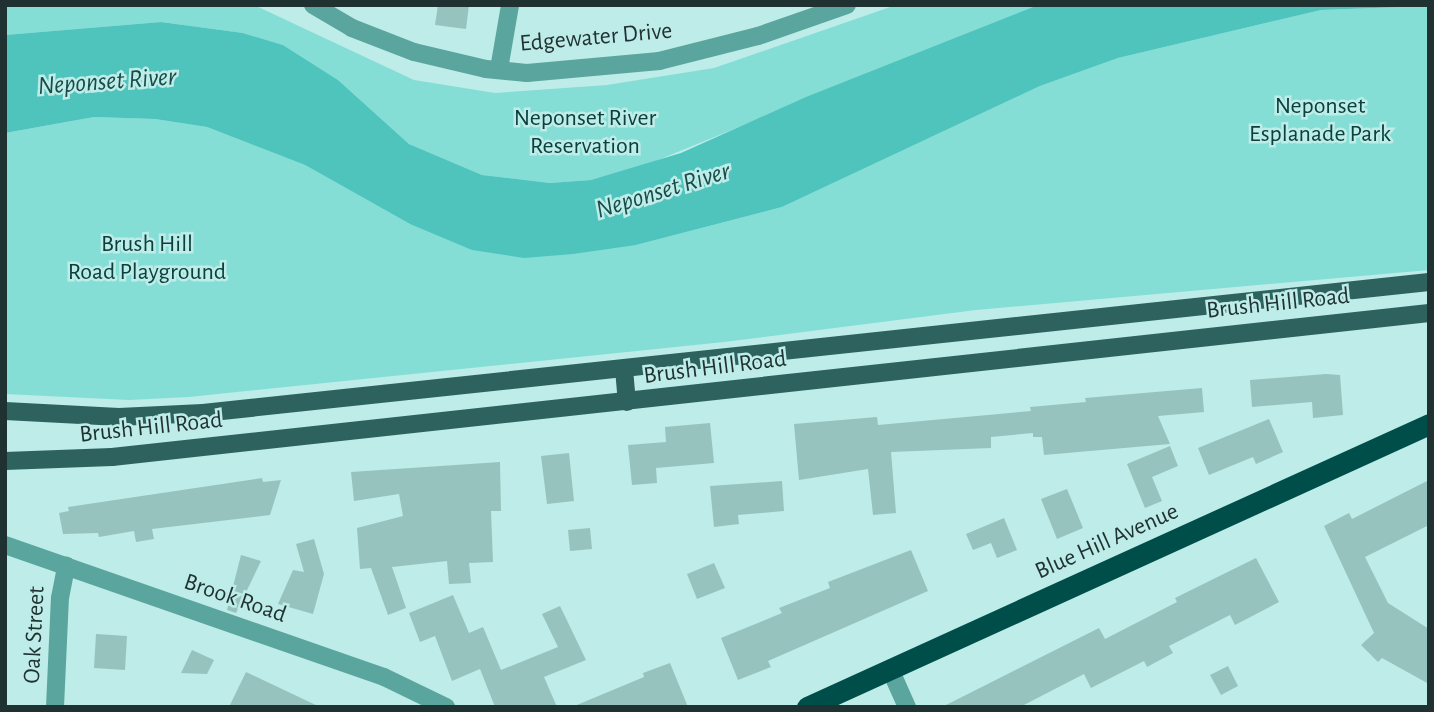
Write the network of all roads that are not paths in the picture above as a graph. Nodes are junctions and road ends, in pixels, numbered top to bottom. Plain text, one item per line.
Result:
1 (313, 5) edge
2 (510, 5) edge
3 (847, 5) edge
4 (822, 10) edge
5 (499, 69) junction
6 (1429, 282) edge
7 (1429, 313) edge
8 (624, 369) junction
9 (627, 402) junction
10 (5, 411) edge
11 (1429, 424) edge
12 (5, 461) edge
13 (5, 545) edge
14 (66, 566) junction
15 (890, 669) junction
16 (55, 707) edge
17 (446, 707) edge
18 (807, 707) edge
19 (907, 707) edge

1 - 5 street, Edgewater Drive
2 - 5 street
3 - 4 street, Edgewater Drive
4 - 5 street, Edgewater Drive
6 - 8 main road, Brush Hill Road
7 - 9 main road, Brush Hill Road
8 - 9 main road
8 - 10 main road, Brush Hill Road
9 - 12 main road, Brush Hill Road
11 - 15 highway, Blue Hill Avenue
13 - 14 street, Brook Road
14 - 16 street, Oak Street
14 - 17 street, Brook Road
15 - 18 highway, Blue Hill Avenue
15 - 19 street

